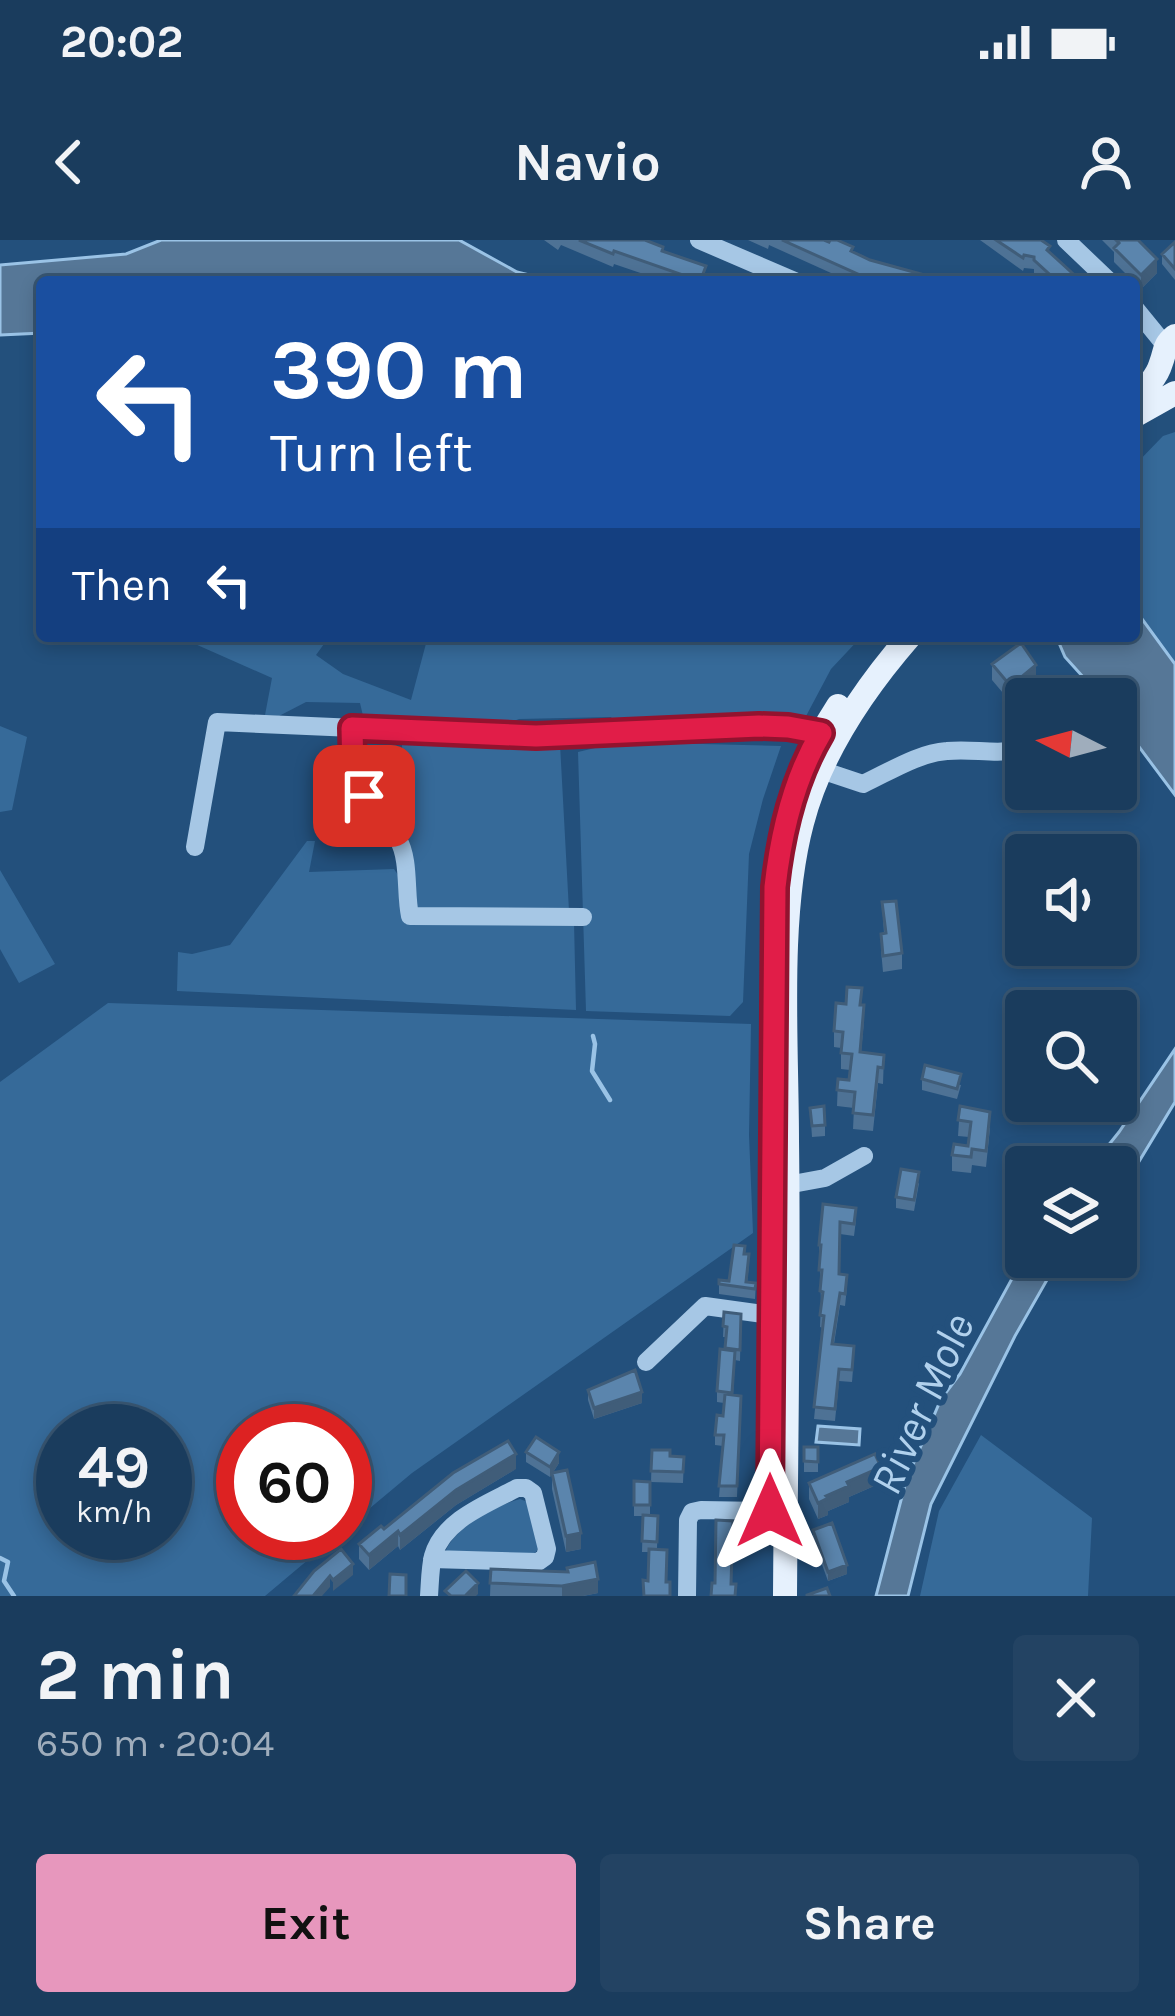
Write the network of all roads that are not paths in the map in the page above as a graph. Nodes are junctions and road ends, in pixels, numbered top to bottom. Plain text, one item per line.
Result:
1 (699, 240) edge
2 (1066, 240) edge
3 (783, 276) edge
4 (1104, 276) edge
5 (1140, 329) edge
6 (1169, 356) edge
7 (1140, 393) edge
8 (1175, 393) edge
9 (1140, 413) edge
10 (886, 642) edge
11 (905, 642) edge
12 (352, 728) junction
13 (821, 733) junction
14 (1005, 753) edge
15 (821, 770) junction
16 (195, 847) dead end
17 (583, 917) dead end
18 (863, 1156) dead end
19 (787, 1186) junction
20 (771, 1315) junction
21 (646, 1362) dead end
22 (770, 1511) junction
23 (432, 1559) junction
24 (687, 1591) edge
25 (430, 1596) edge
26 (770, 1596) edge
27 (784, 1596) edge

1 - 3 street
2 - 4 street
5 - 6 street
6 - 7 main road
8 - 9 main road
10 - 13 main road
11 - 15 main road
12 - 13 street
12 - 16 street
12 - 17 street
13 - 20 main road
14 - 15 street
15 - 19 main road
18 - 19 street
19 - 27 main road
20 - 21 street
20 - 22 main road
22 - 24 street
22 - 26 main road
23 - 23 street
23 - 25 street

